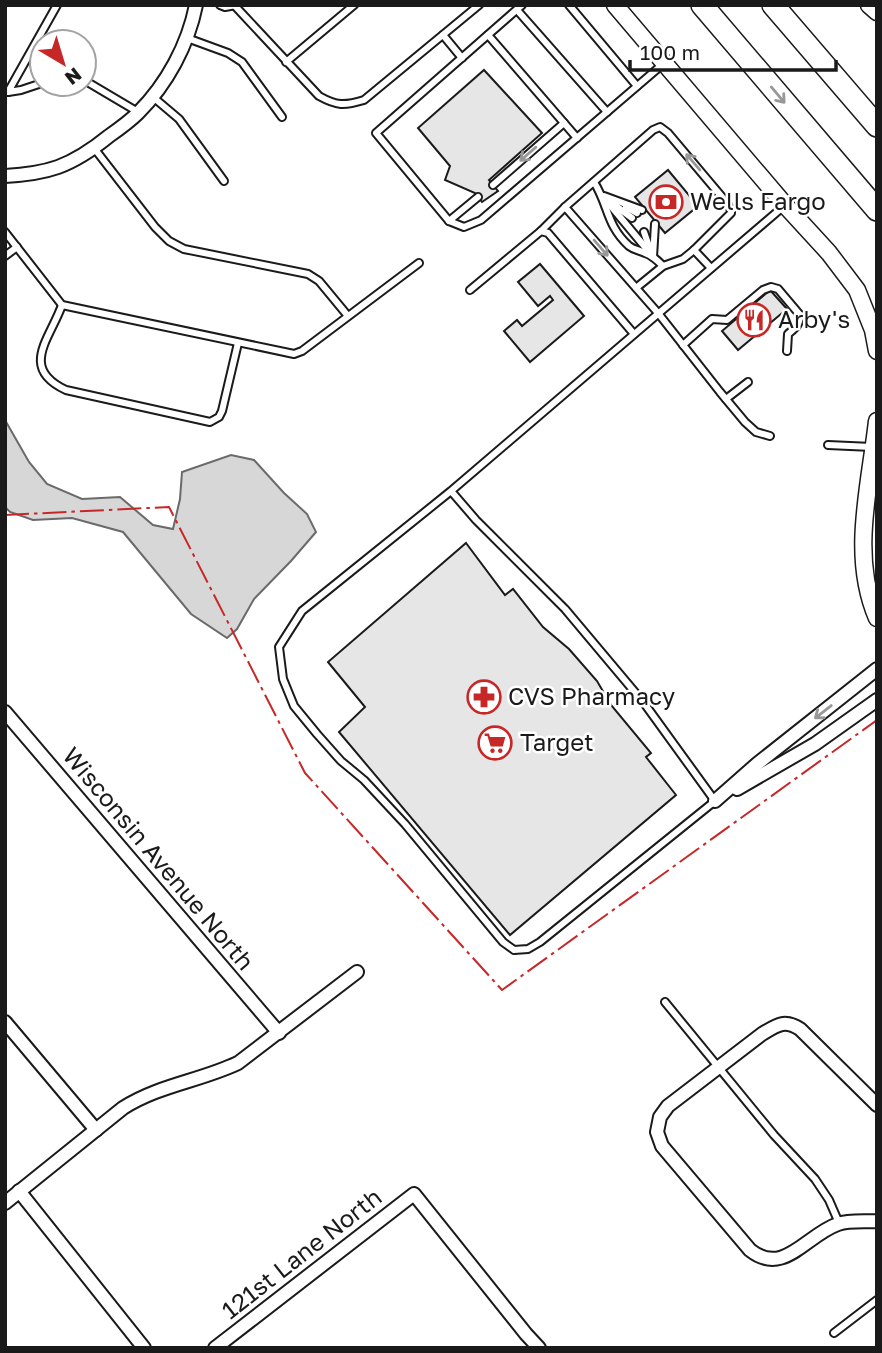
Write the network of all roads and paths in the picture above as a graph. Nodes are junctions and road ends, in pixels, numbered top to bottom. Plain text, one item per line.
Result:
1 (57, 5) edge
2 (196, 5) edge
3 (220, 5) edge
4 (354, 5) edge
5 (479, 5) edge
6 (569, 5) edge
7 (615, 5) edge
8 (702, 5) edge
9 (773, 5) edge
10 (869, 5) edge
11 (235, 6) edge
12 (520, 7) edge
13 (877, 12) edge
14 (44, 28) edge
15 (443, 35) junction
16 (488, 35) junction
17 (187, 38) junction
18 (28, 56) edge
19 (462, 58) junction
20 (286, 62) junction
21 (664, 63) junction
22 (637, 86) junction
23 (28, 88) edge
24 (98, 88) edge
25 (7, 92) edge
26 (153, 97) junction
27 (138, 112) junction
28 (607, 112) junction
29 (282, 117) dead end
30 (564, 123) junction
31 (877, 126) edge
32 (577, 138) junction
33 (94, 148) junction
34 (5, 176) edge
35 (224, 181) dead end
36 (594, 182) junction
37 (493, 185) dead end
38 (602, 195) junction
39 (478, 197) dead end
40 (785, 205) junction
41 (565, 207) junction
42 (877, 210) edge
43 (449, 221) junction
44 (649, 228) dead end
45 (541, 230) junction
46 (5, 232) edge
47 (17, 247) junction
48 (694, 250) junction
49 (5, 256) edge
50 (653, 257) junction
51 (419, 263) dead end
52 (663, 266) junction
53 (710, 268) junction
54 (636, 288) junction
55 (470, 290) dead end
56 (62, 304) junction
57 (659, 313) junction
58 (348, 316) junction
59 (634, 334) junction
60 (238, 343) junction
61 (683, 345) junction
62 (787, 351) dead end
63 (877, 351) edge
64 (748, 382) dead end
65 (726, 399) junction
66 (877, 421) edge
67 (770, 436) dead end
68 (828, 444) dead end
69 (875, 447) edge
70 (452, 491) junction
71 (877, 618) edge
72 (877, 669) edge
73 (877, 700) edge
74 (5, 712) edge
75 (715, 801) junction
76 (357, 972) dead end
77 (665, 1002) dead end
78 (5, 1023) edge
79 (279, 1033) junction
80 (719, 1068) junction
81 (877, 1105) edge
82 (96, 1130) junction
83 (19, 1191) junction
84 (5, 1203) edge
85 (877, 1221) edge
86 (839, 1223) junction
87 (877, 1300) edge
88 (834, 1333) dead end
89 (144, 1348) edge
90 (215, 1348) edge
91 (539, 1348) edge

1 - 14 lane
2 - 17 street
3 - 11 lane
4 - 20 lane
5 - 15 lane
6 - 22 lane
7 - 21 street
8 -> 42 highway
9 - 31 highway
10 - 13 street
11 - 20 lane
12 - 16 lane
12 - 28 lane
15 - 19 lane
15 - 20 lane
16 - 19 lane
16 - 30 lane
17 - 26 street
17 - 29 lane
18 - 25 lane
19 - 43 lane
21 - 22 lane
21 - 40 street
22 - 28 lane
23 - 25 lane
24 - 27 lane
26 - 27 street
26 - 35 lane
27 - 33 street
28 - 32 lane
30 - 32 lane
30 -> 37 lane
32 - 43 lane
33 - 34 street
33 - 58 lane
36 - 38 lane
36 - 41 lane
48 -> 36 lane
38 - 38 lane
38 - 50 lane
38 - 50 lane
39 - 43 lane
40 - 53 lane
40 - 63 street
41 - 45 lane
41 -> 54 lane
44 - 50 lane
45 - 55 lane
45 - 59 lane
46 - 47 lane
47 - 49 lane
47 - 56 lane
48 - 52 lane
48 - 53 lane
50 - 52 lane
51 - 58 lane
52 - 54 lane
53 - 57 lane
54 - 57 lane
56 - 60 lane
56 - 60 lane
57 - 59 lane
57 - 61 lane
58 - 60 lane
59 - 70 lane
61 - 62 lane
61 - 65 lane
64 - 65 lane
65 - 67 lane
66 - 69 street
68 - 69 lane
69 - 71 street
70 - 75 lane
70 - 75 lane
72 -> 75 street
73 - 75 street
74 - 79 street, Wisconsin Avenue North
76 - 79 street
77 - 80 lane
78 - 82 street
79 - 82 street
80 - 81 street
80 - 86 lane
80 - 86 street
82 - 83 street
83 - 84 street
83 - 89 street
85 - 86 street
87 - 88 lane
90 - 91 street, 121st Lane North

